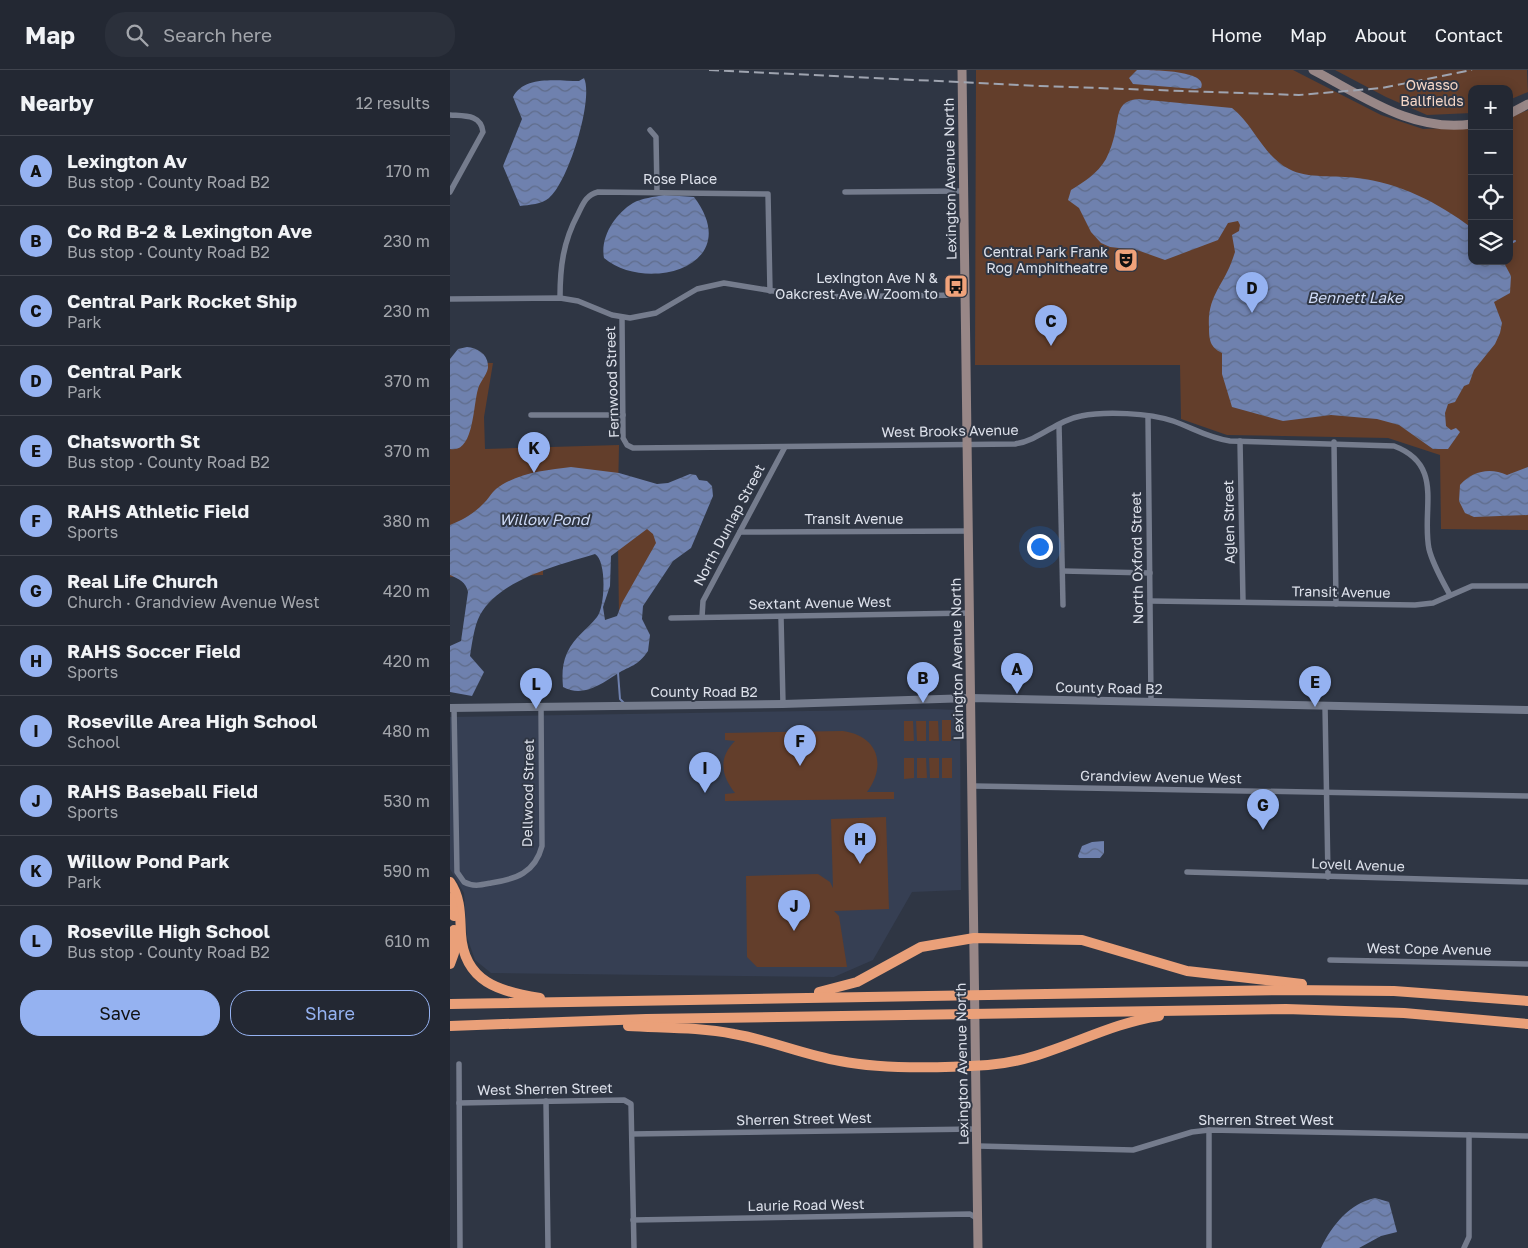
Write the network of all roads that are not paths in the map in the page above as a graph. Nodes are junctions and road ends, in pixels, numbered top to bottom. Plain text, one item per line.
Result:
1 (962, 70) edge
2 (1313, 70) edge
3 (1528, 104) edge
4 (1513, 112) edge
5 (450, 115) edge
6 (1468, 124) edge
7 (650, 130) dead end
8 (963, 191) junction
9 (450, 192) edge
10 (657, 192) junction
11 (845, 192) dead end
12 (770, 291) junction
13 (965, 295) junction
14 (560, 298) junction
15 (450, 299) edge
16 (622, 318) junction
17 (531, 415) dead end
18 (623, 415) junction
19 (1148, 416) junction
20 (1059, 425) junction
21 (1240, 441) junction
22 (1334, 442) junction
23 (968, 444) junction
24 (627, 445) joint
25 (785, 447) junction
26 (969, 531) junction
27 (740, 532) junction
28 (1063, 571) junction
29 (1150, 573) junction
30 (1528, 586) edge
31 (1450, 595) junction
32 (1150, 601) junction
33 (1243, 602) junction
34 (1336, 604) junction
35 (1063, 606) dead end
36 (970, 613) junction
37 (782, 616) junction
38 (702, 617) junction
39 (671, 618) dead end
40 (971, 698) junction
41 (1152, 700) junction
42 (783, 704) junction
43 (541, 706) junction
44 (1325, 706) junction
45 (452, 708) edge
46 (1528, 710) edge
47 (973, 786) junction
48 (1325, 792) junction
49 (1528, 796) edge
50 (1187, 872) dead end
51 (1328, 877) junction
52 (450, 882) edge
53 (1528, 882) edge
54 (450, 898) edge
55 (974, 938) junction
56 (1330, 960) dead end
57 (450, 964) edge
58 (1528, 964) edge
59 (1368, 991) junction
60 (768, 998) junction
61 (1528, 1001) edge
62 (576, 1002) junction
63 (450, 1004) edge
64 (1227, 1010) junction
65 (568, 1022) junction
66 (1528, 1024) edge
67 (450, 1026) edge
68 (459, 1064) dead end
69 (976, 1066) junction
70 (546, 1101) junction
71 (458, 1103) junction
72 (977, 1129) junction
73 (1209, 1130) junction
74 (632, 1134) junction
75 (1469, 1135) junction
76 (1528, 1136) edge
77 (978, 1146) junction
78 (978, 1219) junction
79 (633, 1220) junction
80 (460, 1248) edge
81 (548, 1248) edge
82 (634, 1248) edge
83 (978, 1248) edge
84 (1209, 1248) edge
85 (1464, 1248) edge

1 - 8 main road, Lexington Avenue North
2 - 6 main road
3 - 4 main road
5 - 9 street
7 - 10 street
8 - 11 street
8 - 13 main road, Lexington Avenue North
10 - 12 street, Rose Place
10 - 14 street, Rose Place
12 - 13 street
12 - 16 street
13 - 23 main road, Lexington Avenue North
14 - 15 street
14 - 16 street
16 - 18 street, Fernwood Street
17 - 18 street
18 - 24 street, Fernwood Street
19 - 20 street, West Brooks Avenue
19 - 21 street, West Brooks Avenue
19 - 29 street, North Oxford Street
20 - 23 street, West Brooks Avenue
20 - 28 street
21 - 22 street, West Brooks Avenue
21 - 33 street, Aglen Street
22 - 31 street, West Brooks Avenue
22 - 34 street
23 - 25 street, West Brooks Avenue
23 - 26 main road, Lexington Avenue North
24 - 25 street, West Brooks Avenue
25 - 27 street, North Dunlap Street
26 - 27 street, Transit Avenue
26 - 36 main road, Lexington Avenue North
27 - 38 street, North Dunlap Street
28 - 29 street
28 - 35 street
29 - 32 street, North Oxford Street
30 - 31 street, Transit Avenue
31 - 34 street, Transit Avenue
32 - 33 street, Transit Avenue
32 - 41 street, North Oxford Street
33 - 34 street, Transit Avenue
36 - 37 street, Sextant Avenue West
36 - 40 main road, Lexington Avenue North
37 - 38 street, Sextant Avenue West
37 - 42 street
38 - 39 street, Sextant Avenue West
40 - 41 street, County Road B2
40 - 42 street, County Road B2
40 - 47 main road, Lexington Avenue North
41 - 44 street, County Road B2
42 - 43 street, County Road B2
43 - 45 street, County Road B2
43 - 45 street, Dellwood Street
44 - 46 street, County Road B2
44 - 48 street
47 - 48 street, Grandview Avenue West
47 - 55 main road, Lexington Avenue North
48 - 49 street, Grandview Avenue West
48 - 51 street
50 - 51 street, Lovell Avenue
51 - 53 street, Lovell Avenue
52 - 62 highway
54 - 57 highway
55 - 59 highway
55 - 60 highway
55 - 69 main road, Lexington Avenue North
56 - 58 street, West Cope Avenue
59 - 60 highway
59 - 61 highway
60 - 62 highway
62 - 63 highway
64 - 65 highway
64 - 66 highway
64 - 69 highway
65 - 67 highway
65 - 69 highway
68 - 71 street
69 - 72 main road, Lexington Avenue North
70 - 71 street, West Sherren Street
70 - 74 street, West Sherren Street
70 - 81 street
71 - 80 street
72 - 74 street, Sherren Street West
72 - 77 main road, Lexington Avenue North
73 - 75 street, Sherren Street West
73 - 77 street, Sherren Street West
73 - 84 street
74 - 79 street
75 - 76 street, Sherren Street West
75 - 85 street
77 - 78 main road, Lexington Avenue North
78 - 79 street, Laurie Road West
78 - 83 main road, Lexington Avenue North
79 - 82 street

